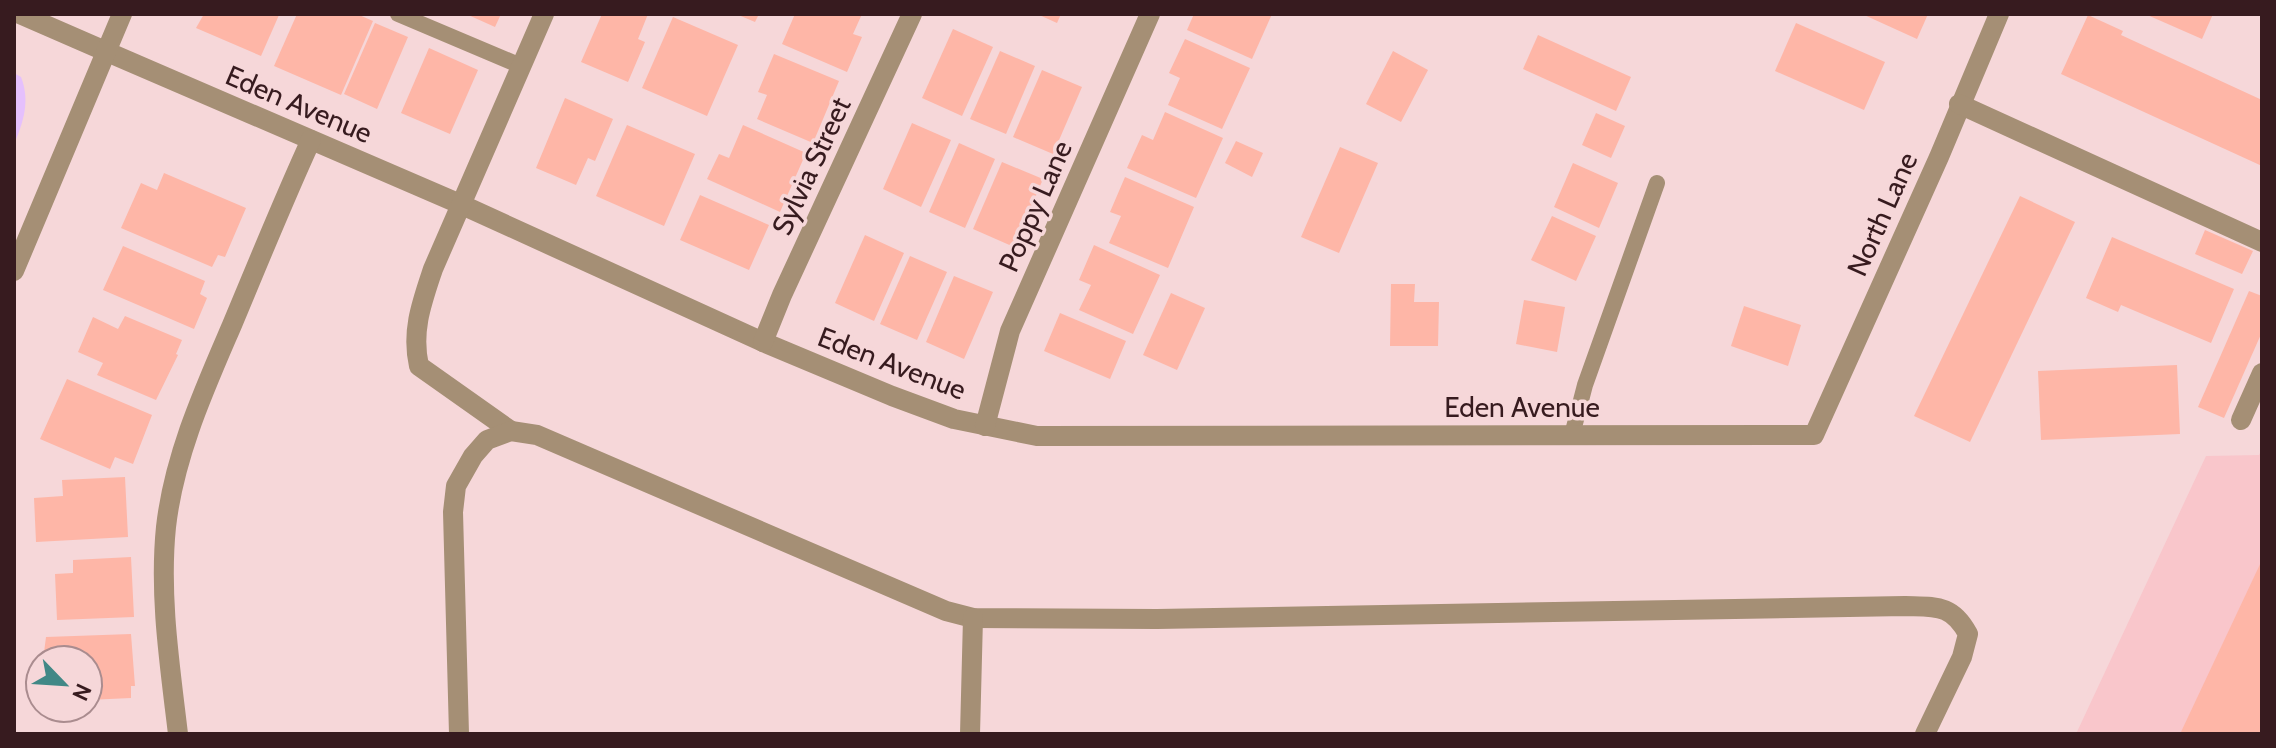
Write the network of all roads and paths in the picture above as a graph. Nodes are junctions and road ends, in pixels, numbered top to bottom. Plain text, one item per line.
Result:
1 (20, 14) edge
2 (122, 14) edge
3 (398, 14) edge
4 (544, 14) edge
5 (912, 14) edge
6 (1150, 14) edge
7 (1999, 14) edge
8 (105, 51) junction
9 (521, 66) junction
10 (1959, 104) junction
11 (311, 140) junction
12 (1657, 183) dead end
13 (460, 204) junction
14 (2262, 242) edge
15 (14, 271) edge
16 (763, 342) junction
17 (2262, 373) edge
18 (2241, 420) dead end
19 (985, 426) junction
20 (511, 431) junction
21 (1572, 435) junction
22 (1814, 435) joint
23 (973, 618) junction
24 (178, 734) edge
25 (459, 734) edge
26 (970, 734) edge
27 (1925, 734) edge

1 - 8 street, Eden Avenue
2 - 8 street
3 - 9 lane
4 - 9 street
5 - 16 street, Sylvia Street
6 - 19 street, Poppy Lane
7 - 10 street, North Lane
8 - 11 street, Eden Avenue
8 - 15 street
9 - 13 street
10 - 14 street
10 - 22 street, North Lane
11 - 13 street, Eden Avenue
11 - 24 street
12 - 21 lane
13 - 16 street, Eden Avenue
13 - 20 street
16 - 19 street, Eden Avenue
17 - 18 street
19 - 21 street, Eden Avenue
20 - 23 street
20 - 25 street
21 - 22 street, Eden Avenue
23 - 26 street
23 - 27 street

